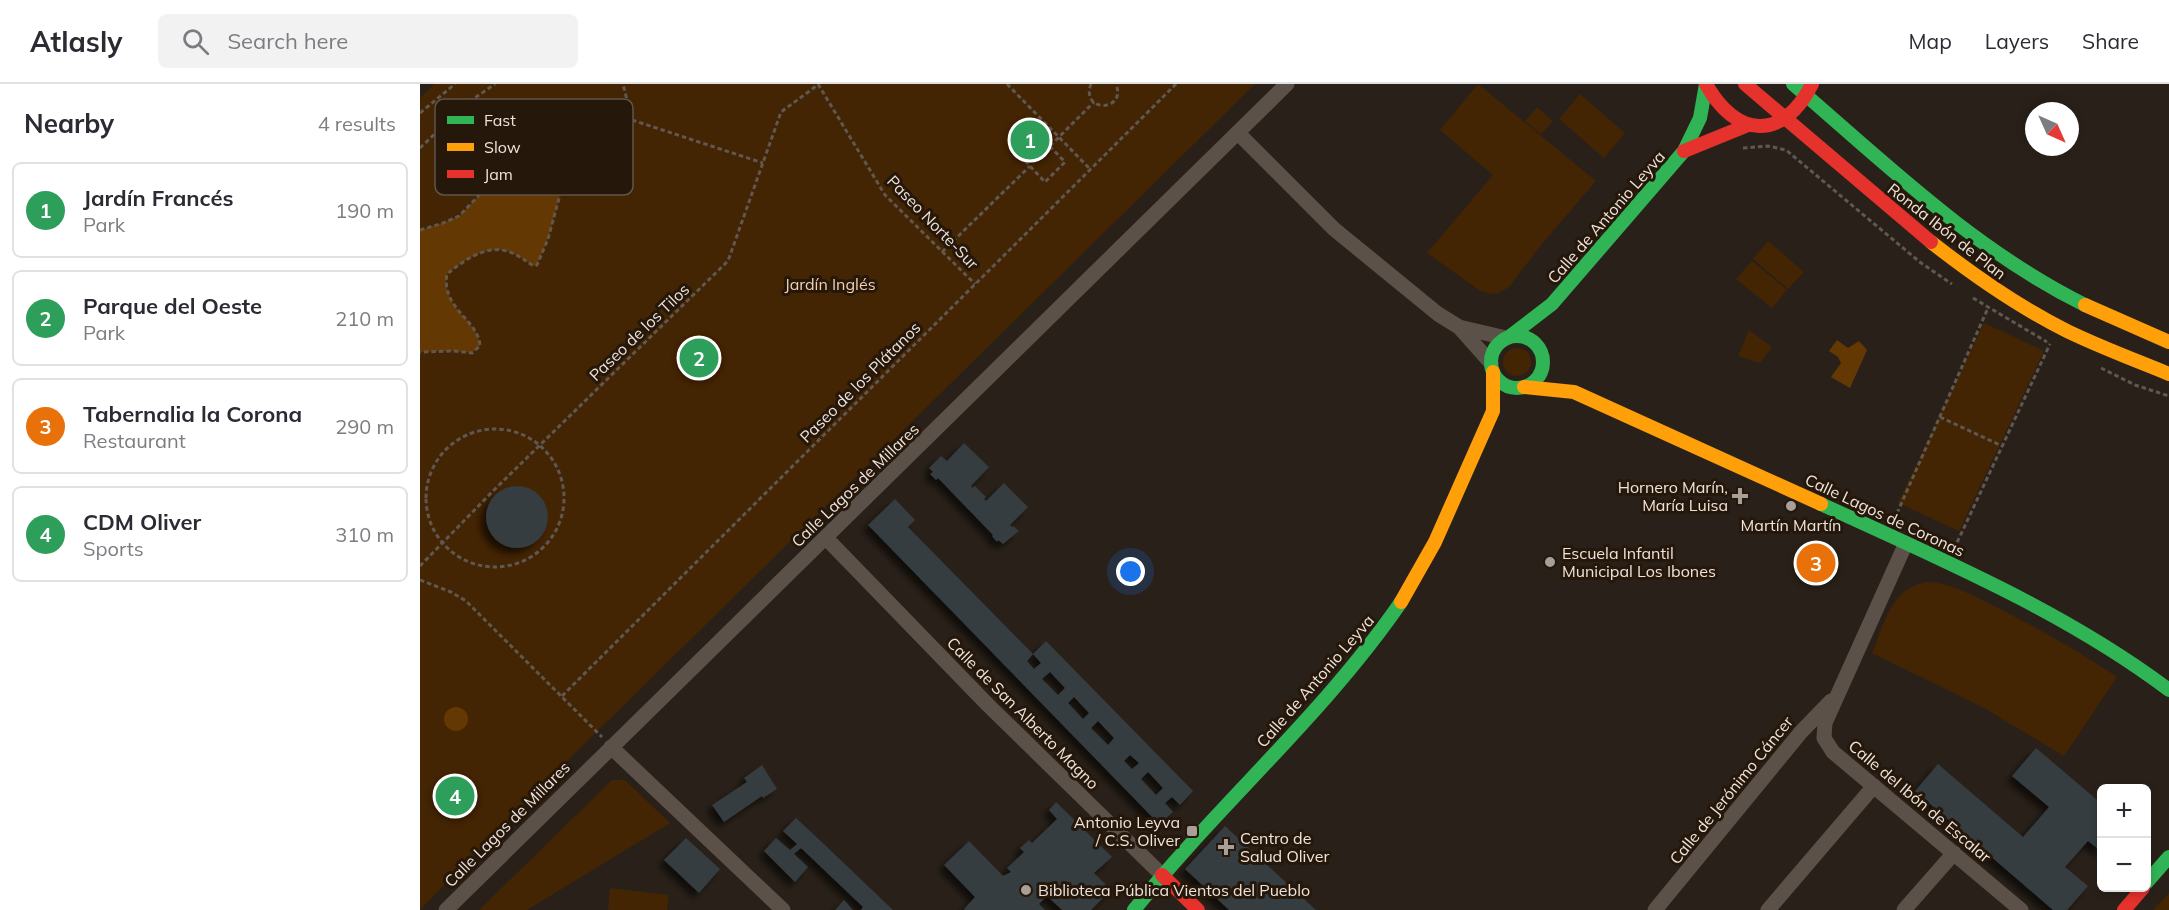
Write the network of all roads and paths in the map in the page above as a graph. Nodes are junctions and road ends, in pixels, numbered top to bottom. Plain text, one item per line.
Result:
1 (456, 84) edge
2 (495, 84) edge
3 (623, 84) edge
4 (819, 84) edge
5 (1007, 84) edge
6 (1091, 84) edge
7 (1116, 84) edge
8 (1176, 84) edge
9 (1287, 84) edge
10 (1706, 84) edge
11 (1745, 84) edge
12 (1793, 84) edge
13 (1810, 90) edge
14 (437, 99) edge
15 (473, 99) edge
16 (627, 99) edge
17 (435, 101) edge
18 (1094, 102) junction
19 (420, 113) edge
20 (1785, 119) junction
21 (633, 120) edge
22 (1748, 125) junction
23 (1238, 133) junction
24 (435, 134) edge
25 (1059, 137) junction
26 (1050, 146) junction
27 (420, 148) edge
28 (1684, 151) junction
29 (763, 163) junction
30 (1030, 166) junction
31 (1090, 169) junction
32 (479, 195) edge
33 (560, 195) edge
34 (420, 230) edge
35 (942, 252) junction
36 (975, 284) junction
37 (1552, 304) junction
38 (1988, 308) dead end
39 (1458, 327) junction
40 (1508, 338) junction
41 (2169, 342) edge
42 (2050, 344) dead end
43 (420, 352) edge
44 (1541, 353) junction
45 (1492, 367) junction
46 (2169, 374) edge
47 (1521, 388) junction
48 (1574, 392) junction
49 (1493, 411) junction
50 (1940, 417) junction
51 (540, 445) junction
52 (2002, 446) junction
53 (1887, 535) junction
54 (826, 538) junction
55 (442, 543) junction
56 (1906, 543) junction
57 (1947, 563) junction
58 (420, 566) edge
59 (420, 580) edge
60 (2169, 690) edge
61 (1838, 695) junction
62 (562, 696) junction
63 (611, 747) junction
64 (1874, 786) junction
65 (1954, 853) junction
66 (2169, 857) edge
67 (1162, 875) junction
68 (2151, 877) edge
69 (2140, 892) edge
70 (446, 910) edge
71 (783, 910) edge
72 (1134, 910) edge
73 (1198, 910) edge
74 (1655, 910) edge
75 (1768, 910) edge
76 (1904, 910) edge
77 (2021, 910) edge
78 (2124, 910) edge

1 - 14 path
2 - 15 path
3 - 16 path
4 - 29 path, Paseo de los Tilos
4 - 35 path, Paseo Norte-Sur
5 - 25 path
6 - 18 path
7 - 18 path
8 - 31 path, Paseo de los Plátanos
9 - 23 street, Calle Lagos de Millares
10 - 22 street
10 - 28 street, Calle de Antonio Leyva
11 - 20 street, Ronda Ibón de Plan
12 - 13 street, Ronda Ibón de Plan
13 - 20 street
13 - 41 street, Ronda Ibón de Plan
17 - 19 path
18 - 25 path
20 - 22 street
20 - 46 street, Ronda Ibón de Plan
21 - 29 path
22 - 28 street, Calle de Antonio Leyva
23 - 39 street
23 - 54 street, Calle Lagos de Millares
24 - 27 path
25 - 26 path
25 - 31 path
26 - 30 path
26 - 30 path
28 - 37 street, Calle de Antonio Leyva
29 - 51 path, Paseo de los Tilos
30 - 35 path
31 - 36 path, Paseo de los Plátanos
32 - 34 path
33 - 43 path
35 - 36 path, Paseo Norte-Sur
36 - 62 path, Paseo de los Plátanos
37 - 40 street, Calle de Antonio Leyva
37 - 44 street, Calle de Antonio Leyva
38 - 50 path
39 - 40 street
39 - 45 street
40 - 44 street
40 - 45 street
42 - 52 path
44 - 47 street
44 - 48 street, Calle Lagos de Coronas
45 - 47 street
45 - 49 street, Calle de Antonio Leyva
47 - 48 street, Calle Lagos de Coronas
47 - 49 street, Calle de Antonio Leyva
48 - 53 street, Calle Lagos de Coronas
49 - 67 street, Calle de Antonio Leyva
50 - 52 path
50 - 53 path
51 - 55 path, Paseo de los Tilos
51 - 55 path
51 - 55 path
52 - 57 path
53 - 56 street, Calle Lagos de Coronas
54 - 63 street, Calle Lagos de Millares
54 - 67 street, Calle de San Alberto Magno
55 - 58 path, Paseo de los Tilos
56 - 57 street, Calle Lagos de Coronas
56 - 61 street, Calle del Ibón de Escalar
57 - 60 street, Calle Lagos de Coronas
59 - 62 path
61 - 64 street, Calle del Ibón de Escalar
61 - 74 street, Calle de Jerónimo Cáncer
62 - 63 path
63 - 70 street, Calle Lagos de Millares
63 - 71 street
64 - 65 street, Calle del Ibón de Escalar
64 - 75 street
65 - 76 street
65 - 77 street, Calle del Ibón de Escalar
66 - 68 street
67 - 72 street, Calle de Antonio Leyva
67 - 73 street, Calle de San Alberto Magno
69 - 78 street

